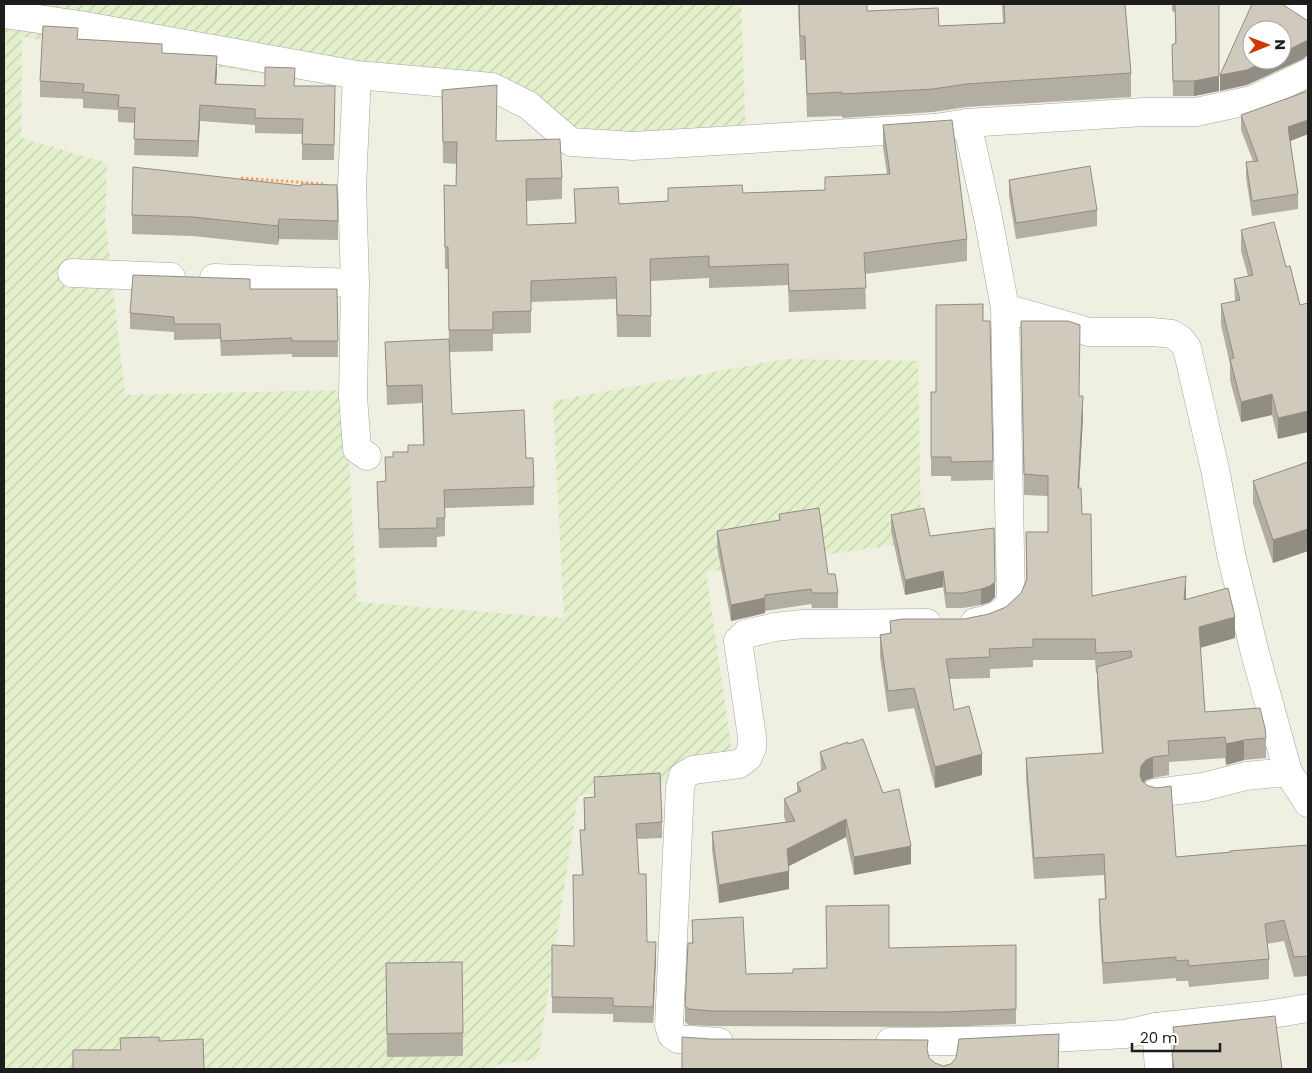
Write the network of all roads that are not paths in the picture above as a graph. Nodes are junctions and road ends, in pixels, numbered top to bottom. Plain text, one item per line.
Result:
1 (1291, 4) edge
2 (4, 14) edge
3 (1308, 15) edge
4 (1308, 72) edge
5 (358, 75) junction
6 (967, 123) junction
7 (72, 273) dead end
8 (355, 283) junction
9 (1006, 308) junction
10 (367, 456) dead end
11 (1288, 772) junction
12 (1155, 793) edge
13 (1308, 803) edge
14 (1308, 1008) edge
15 (1156, 1027) junction
16 (744, 1042) edge
17 (864, 1042) edge
18 (944, 1042) junction
19 (943, 1069) edge
20 (1158, 1069) edge

1 - 3 street
2 - 5 street
4 - 6 street
5 - 6 street
5 - 8 street
6 - 9 street
7 - 8 street
8 - 10 street
9 - 11 street
9 - 16 street
11 - 12 street
11 - 13 street
14 - 15 street
15 - 18 street
15 - 20 street
17 - 18 street
18 - 19 street

